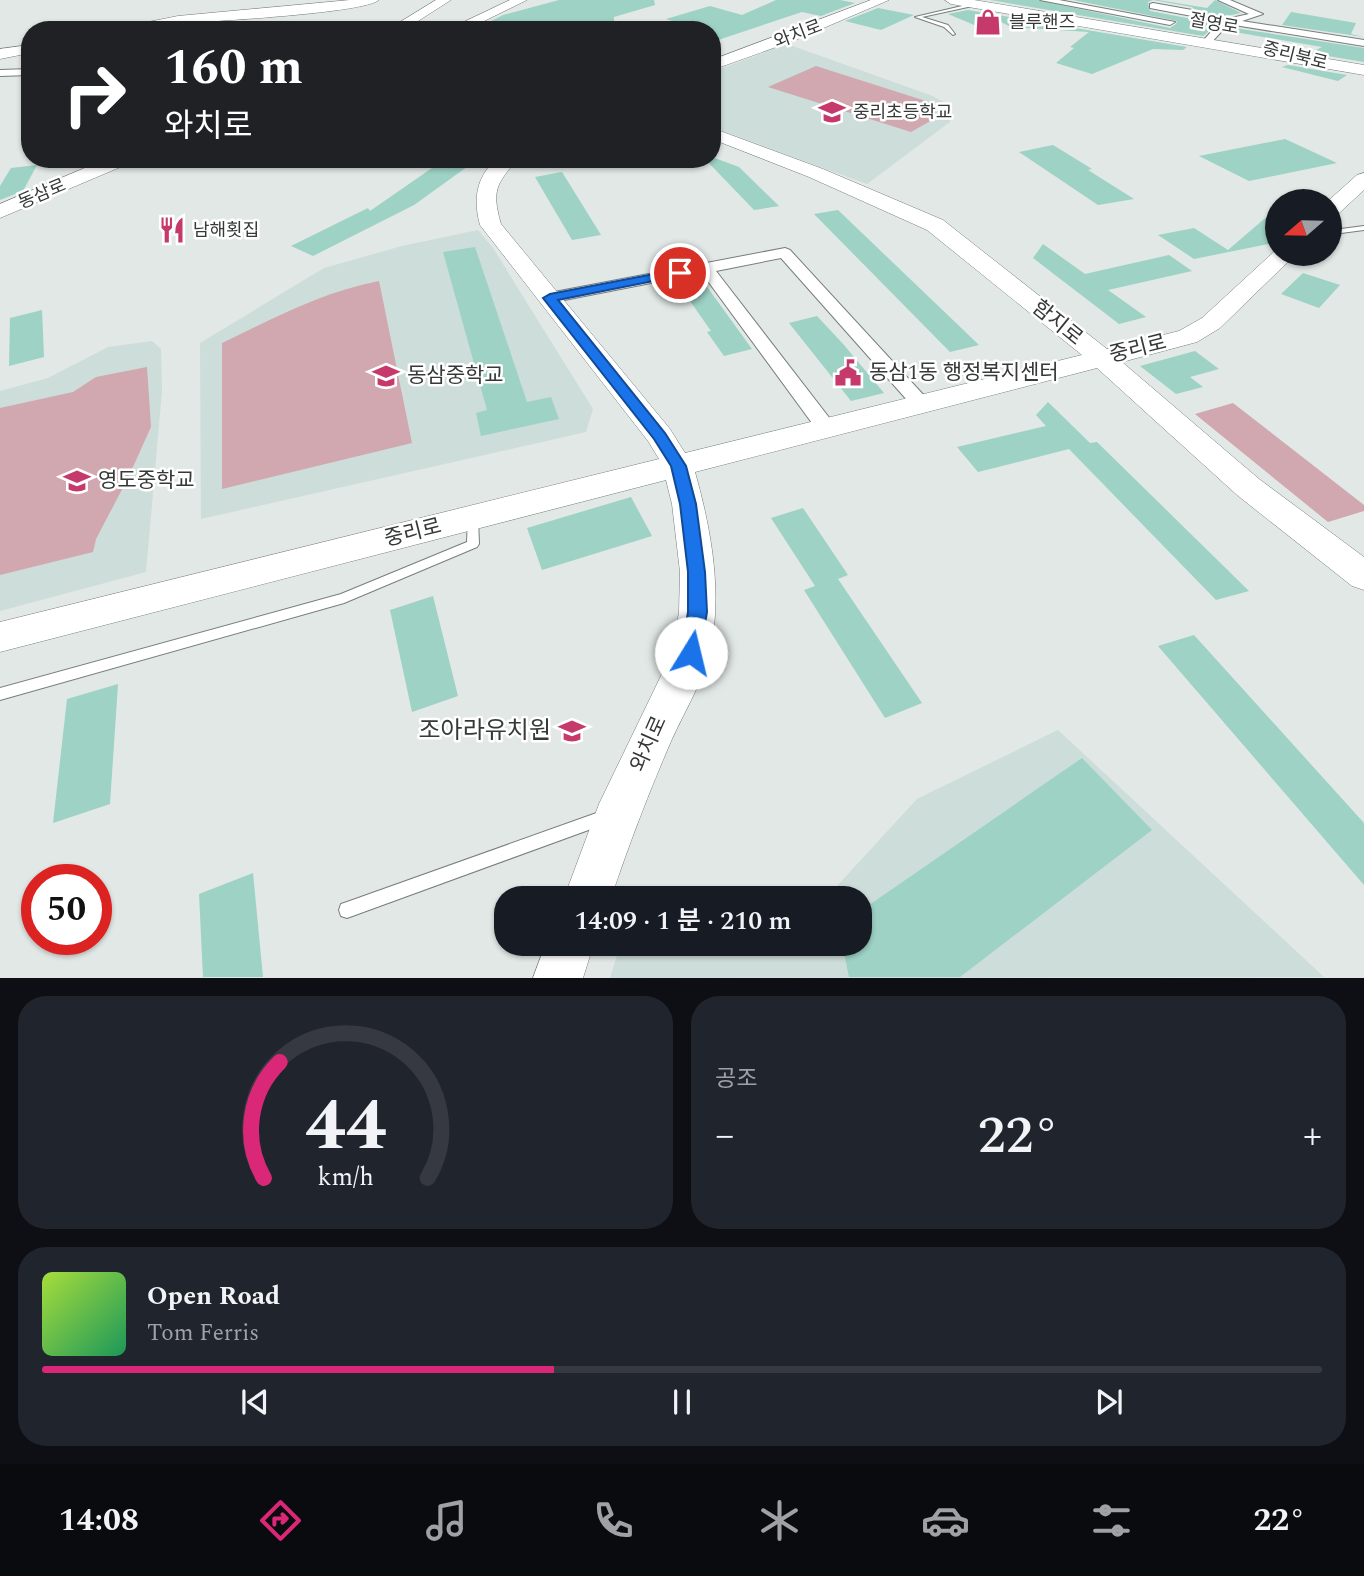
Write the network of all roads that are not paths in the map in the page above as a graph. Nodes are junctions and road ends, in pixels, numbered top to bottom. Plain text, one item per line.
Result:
1 (373, 0) edge
2 (444, 0) edge
3 (521, 0) edge
4 (883, 0) edge
5 (951, 0) edge
6 (1044, 0) edge
7 (1222, 0) edge
8 (975, 4) junction
9 (1141, 4) dead end
10 (1203, 4) dead end
11 (1192, 13) junction
12 (1258, 14) junction
13 (1271, 16) dead end
14 (1228, 20) junction
15 (173, 21) edge
16 (409, 21) edge
17 (474, 21) edge
18 (1167, 29) junction
19 (1138, 31) junction
20 (953, 34) dead end
21 (1364, 43) edge
22 (1209, 47) junction
23 (21, 51) edge
24 (2, 54) edge
25 (721, 62) edge
26 (1364, 69) edge
27 (1273, 71) dead end
28 (21, 72) edge
29 (0, 73) edge
30 (721, 136) edge
31 (102, 168) edge
32 (498, 168) edge
33 (1364, 179) edge
34 (1342, 200) edge
35 (0, 212) edge
36 (1364, 228) edge
37 (1342, 231) edge
38 (1272, 266) edge
39 (706, 268) junction
40 (550, 298) junction
41 (1101, 358) junction
42 (922, 405) junction
43 (827, 429) junction
44 (678, 466) junction
45 (473, 518) junction
46 (1364, 576) edge
47 (0, 637) edge
48 (0, 694) edge
49 (618, 812) junction
50 (591, 886) edge
51 (347, 910) dead end
52 (566, 956) edge
53 (558, 978) edge

1 - 15 main road
2 - 16 main road
3 - 17 main road
4 - 25 main road, 와치로
5 - 8 main road, 절영로
6 - 18 street
7 - 12 street
8 - 19 main road, 절영로
8 - 20 lane, 절영로
9 - 11 street
10 - 11 street
11 - 18 street
12 - 13 street
12 - 14 street
14 - 21 street
14 - 22 street
18 - 19 main road, 절영로
18 - 22 main road, 절영로
19 - 22 main road, 중리북로
22 - 26 main road, 절영로
22 - 27 main road, 중리북로
23 - 24 main road
28 - 29 street
30 - 41 main road, 함지로
31 - 35 main road, 동삼로
32 - 40 main road, 와치로
33 - 34 main road
36 - 37 lane
38 - 41 main road, 중리로
39 - 40 street
39 - 42 street
39 - 43 street
40 - 44 main road, 와치로
41 - 42 main road, 중리로
41 - 46 main road, 함지로
42 - 43 main road, 중리로
43 - 44 main road, 중리로
44 - 45 main road, 중리로
44 - 49 main road, 와치로
45 - 47 main road, 중리로
45 - 48 lane
49 - 50 main road, 와치로
49 - 51 lane
52 - 53 main road

